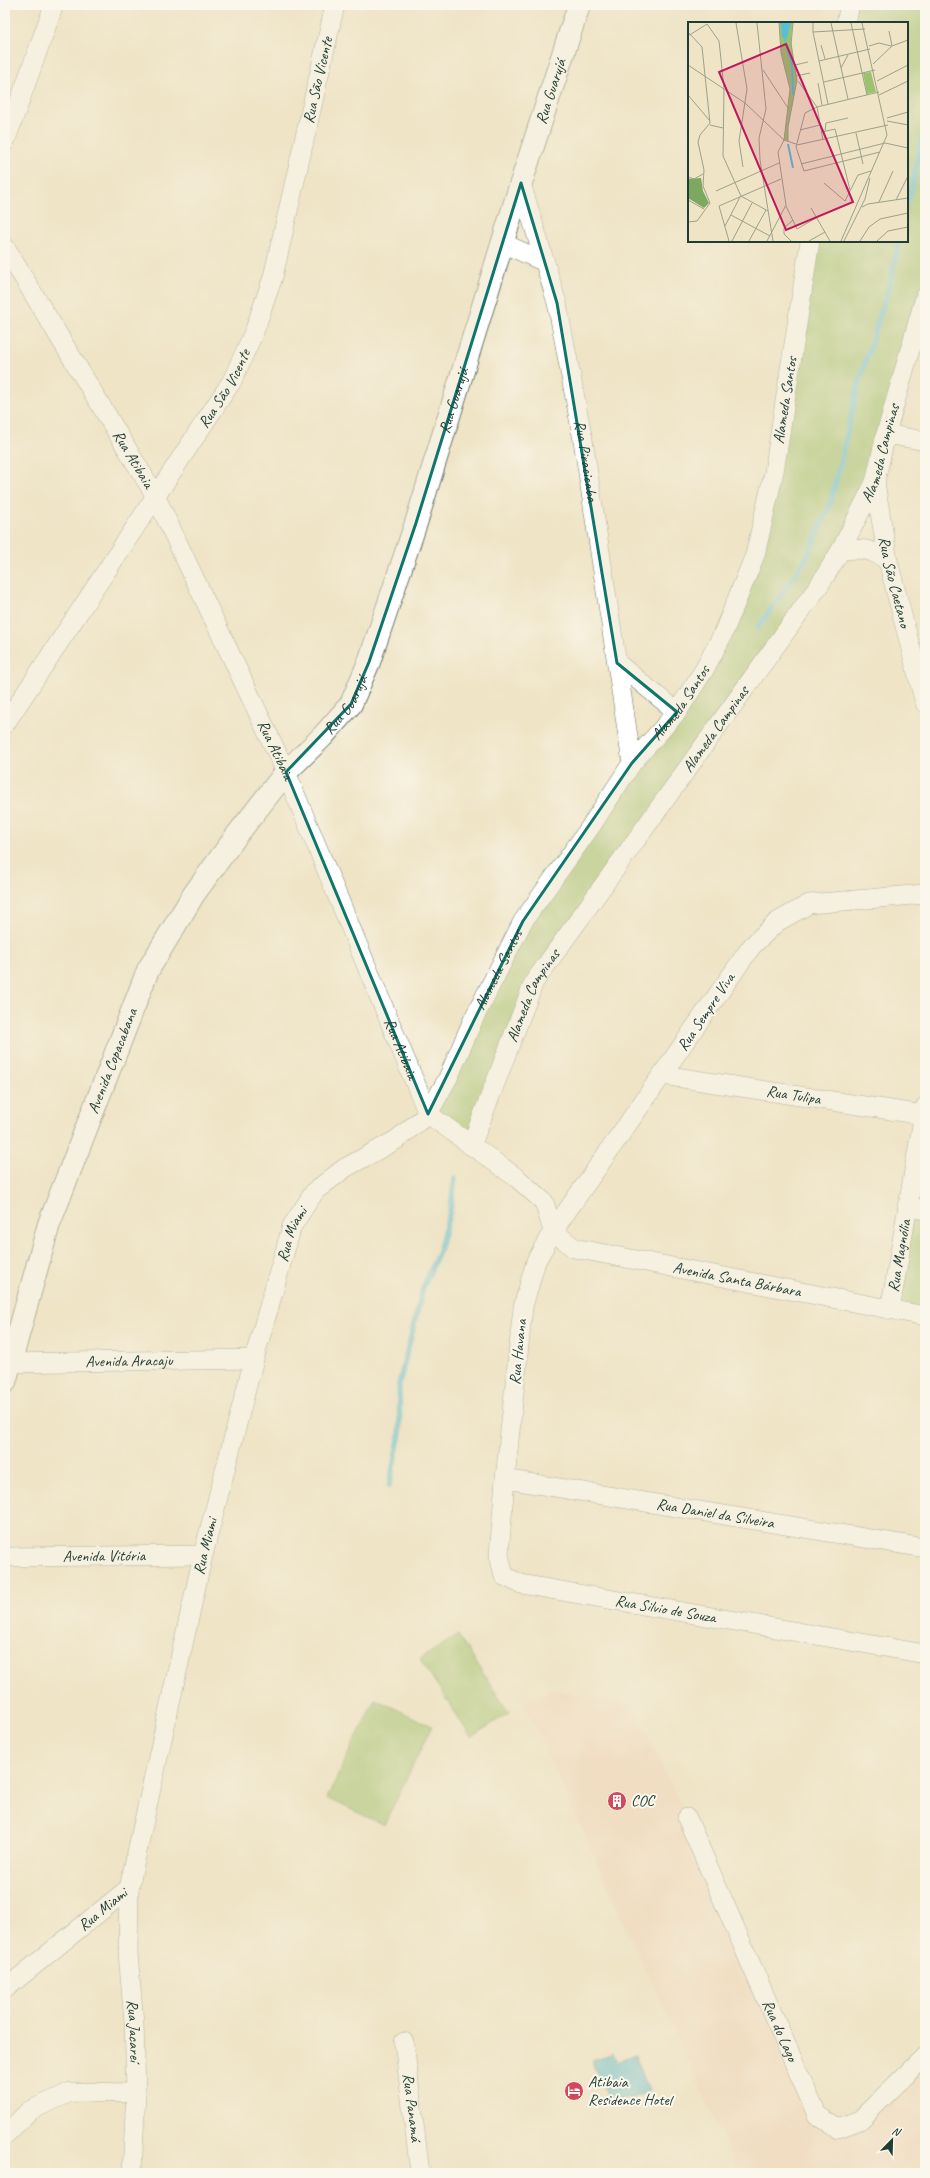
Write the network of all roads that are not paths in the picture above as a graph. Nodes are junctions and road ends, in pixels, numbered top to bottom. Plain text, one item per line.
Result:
1 (54, 5) edge
2 (335, 5) edge
3 (579, 5) edge
4 (850, 5) edge
5 (846, 22) edge
6 (5, 142) edge
7 (521, 183) junction
8 (810, 242) edge
9 (502, 243) junction
10 (5, 247) edge
11 (545, 262) junction
12 (925, 297) edge
13 (886, 434) junction
14 (925, 441) edge
15 (875, 482) junction
16 (155, 495) junction
17 (840, 550) junction
18 (888, 561) junction
19 (617, 663) junction
20 (925, 703) edge
21 (677, 712) junction
22 (5, 724) edge
23 (632, 763) junction
24 (286, 772) junction
25 (925, 894) edge
26 (663, 1075) junction
27 (924, 1111) edge
28 (428, 1114) junction
29 (471, 1146) junction
30 (916, 1208) edge
31 (553, 1232) junction
32 (890, 1310) junction
33 (925, 1316) edge
34 (254, 1359) junction
35 (6, 1369) edge
36 (505, 1479) junction
37 (925, 1548) edge
38 (203, 1555) junction
39 (5, 1557) edge
40 (925, 1654) edge
41 (687, 1818) dead end
42 (128, 1888) junction
43 (5, 1989) edge
44 (404, 2042) dead end
45 (925, 2056) edge
46 (136, 2094) junction
47 (5, 2135) edge
48 (132, 2173) edge
49 (420, 2173) edge

1 - 6 street
2 - 16 street, Rua São Vicente
3 - 7 street, Rua Guarujá
4 - 5 street
7 - 9 street, Rua Guarujá
7 - 11 street, Rua Piracicaba
8 - 21 street, Alameda Santos
9 - 11 street
9 - 24 street, Rua Guarujá
10 - 16 street, Rua Atibaia
11 - 19 street, Rua Piracicaba
12 - 13 street, Alameda Campinas
13 - 14 street
13 - 15 street, Alameda Campinas
15 - 17 street, Alameda Campinas
15 - 18 street, Rua São Caetano
16 - 22 street, Rua São Vicente
16 - 24 street, Rua Atibaia
17 - 18 street
17 - 29 street, Alameda Campinas
18 - 20 street, Rua São Caetano
19 - 21 street
19 - 23 street, Rua Piracicaba
21 - 23 street, Alameda Santos
23 - 28 street, Alameda Santos
24 - 28 street, Rua Atibaia
24 - 35 street, Avenida Copacabana
25 - 26 street, Rua Sempre Viva
26 - 27 street, Rua Tulipa
26 - 31 street, Rua Sempre Viva
27 - 30 street, Rua Magnólia
28 - 29 street
28 - 34 street, Rua Miami
29 - 31 street
30 - 32 street, Rua Magnólia
31 - 32 street, Avenida Santa Bárbara
31 - 36 street, Rua Havana
32 - 33 street, Avenida Santa Bárbara
34 - 35 street, Avenida Aracaju
34 - 38 street, Rua Miami
36 - 37 street, Rua Daniel da Silveira
36 - 40 street, Rua Silvio de Souza
38 - 39 street, Avenida Vitória
38 - 42 street, Rua Miami
41 - 45 street, Rua do Lago
42 - 43 street, Rua Miami
42 - 46 street, Rua Jacareí
44 - 49 street, Rua Panamá
46 - 47 street
46 - 48 street, Rua Jacareí

